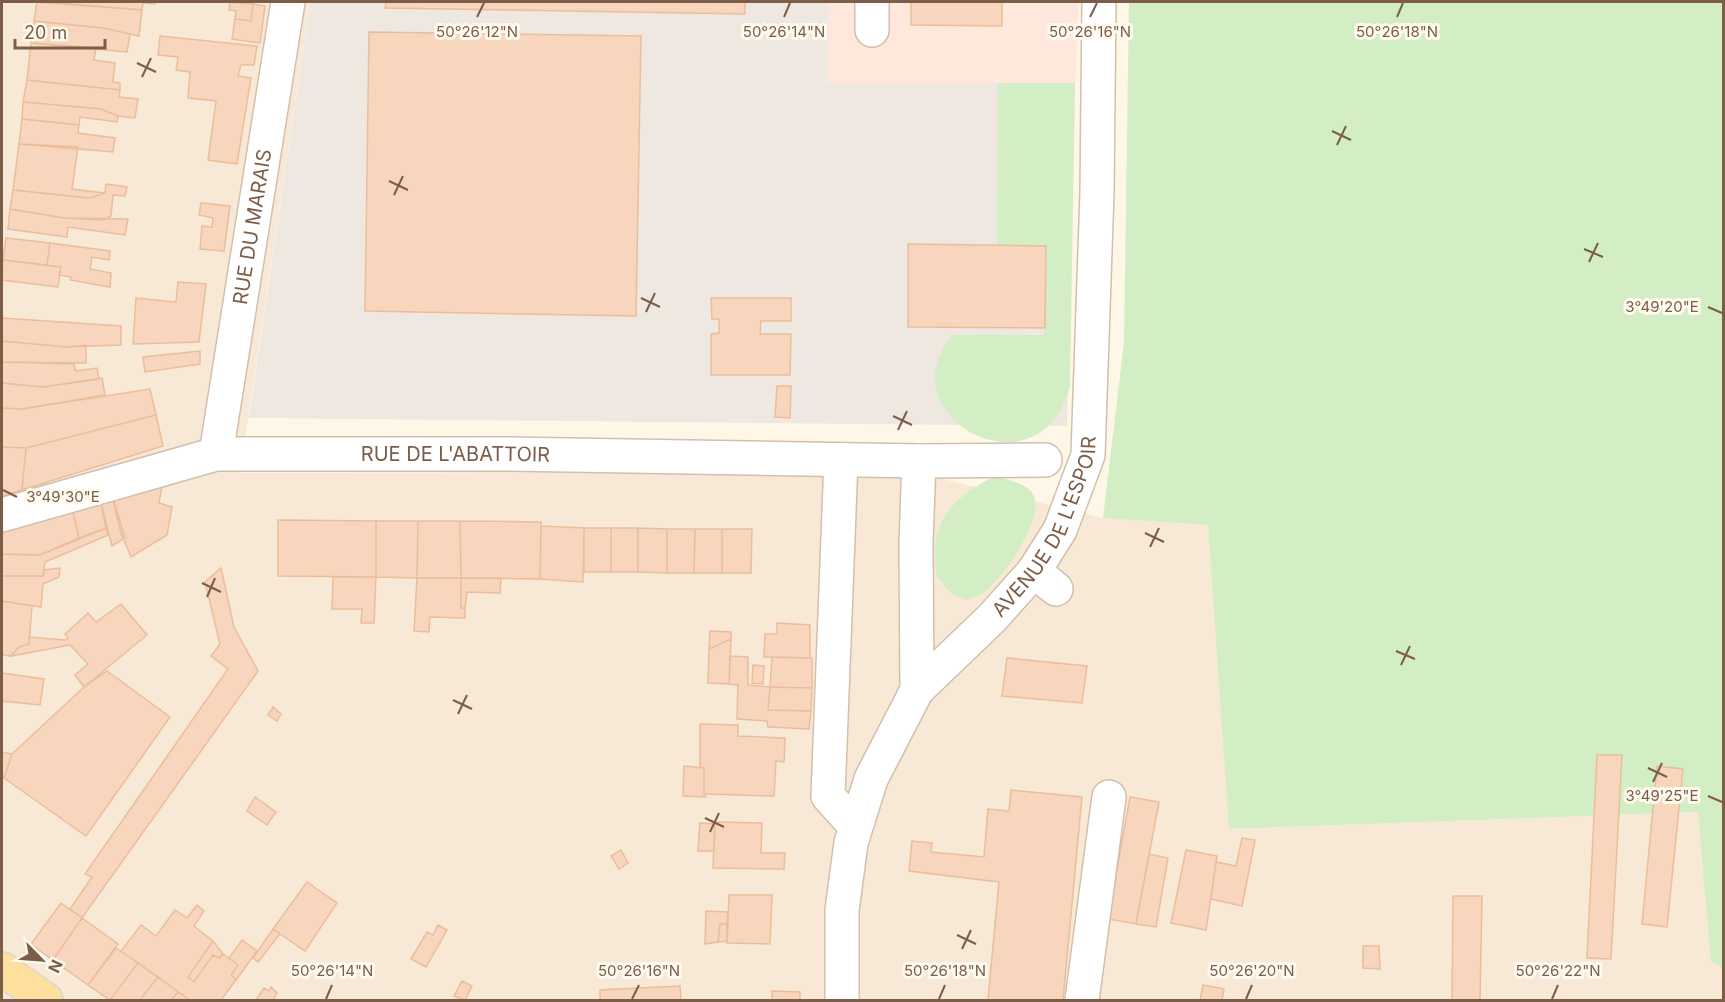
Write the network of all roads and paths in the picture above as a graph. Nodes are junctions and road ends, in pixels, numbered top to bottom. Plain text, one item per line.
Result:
1 (288, 2) edge
2 (1099, 2) edge
3 (216, 454) junction
4 (841, 460) junction
5 (1045, 460) dead end
6 (919, 461) junction
7 (2, 515) edge
8 (917, 690) junction
9 (1109, 797) dead end
10 (855, 826) junction
11 (2, 969) edge
12 (46, 1000) edge
13 (842, 1000) edge
14 (1082, 1000) edge

1 - 3 street, RUE DU MARAIS
2 - 8 street, AVENUE DE L'ESPOIR
3 - 4 street, RUE DE L'ABATTOIR
3 - 7 street, RUE DE L'ABATTOIR
4 - 6 street, RUE DE L'ABATTOIR
4 - 10 street
5 - 6 street, RUE DE L'ABATTOIR
6 - 8 street
8 - 10 street, AVENUE DE L'ESPOIR
9 - 14 street
10 - 13 street, AVENUE DE L'ESPOIR
11 - 12 main road

